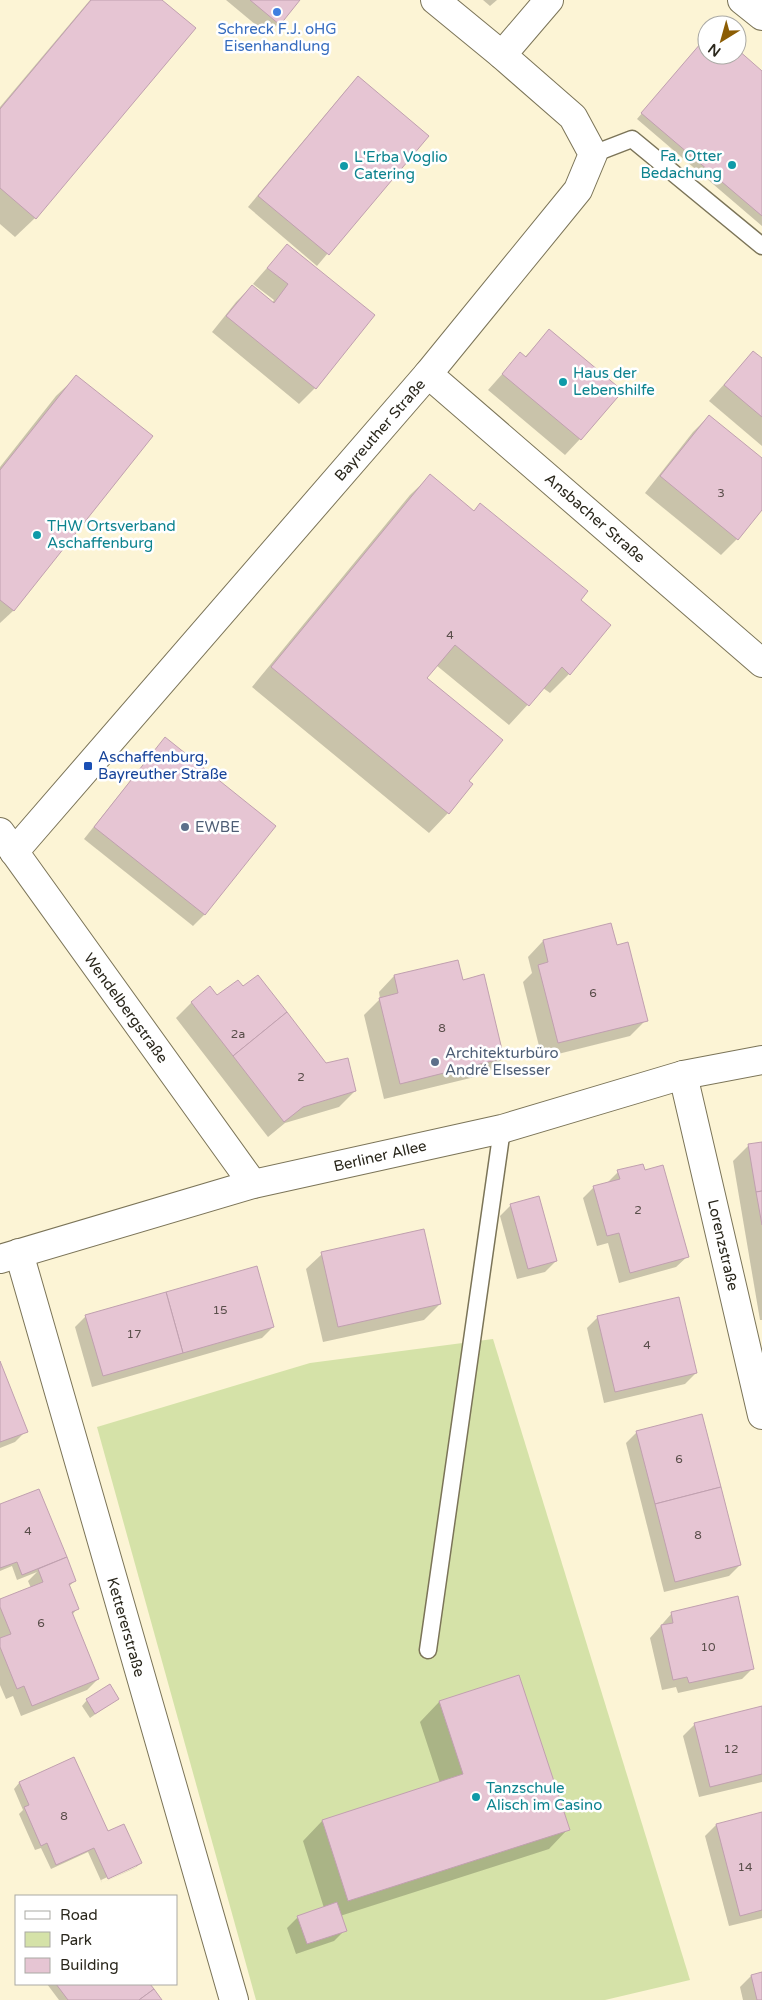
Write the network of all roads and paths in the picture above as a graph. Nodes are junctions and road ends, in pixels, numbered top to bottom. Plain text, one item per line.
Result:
1 (435, 0) edge
2 (549, 0) edge
3 (742, 0) edge
4 (762, 16) edge
5 (502, 55) junction
6 (593, 154) junction
7 (762, 246) edge
8 (428, 374) junction
9 (762, 662) edge
10 (7, 842) edge
11 (762, 1060) edge
12 (683, 1074) junction
13 (502, 1129) junction
14 (253, 1184) junction
15 (9, 1256) edge
16 (762, 1415) edge
17 (428, 1650) dead end
18 (234, 2000) edge

1 - 5 street
2 - 5 street
3 - 4 street
5 - 6 street
6 - 7 lane
6 - 8 street, Bayreuther Straße
8 - 9 street, Ansbacher Straße
8 - 10 street, Bayreuther Straße
10 - 14 street, Wendelbergstraße
11 - 12 street, Berliner Allee
12 - 13 street, Berliner Allee
12 - 16 street, Lorenzstraße
13 - 14 street, Berliner Allee
13 - 17 lane
14 - 15 street, Berliner Allee
15 - 18 street, Kettererstraße

